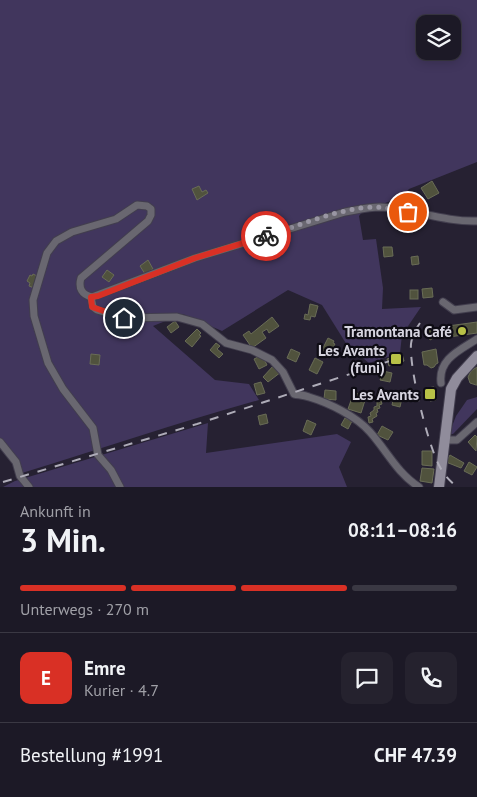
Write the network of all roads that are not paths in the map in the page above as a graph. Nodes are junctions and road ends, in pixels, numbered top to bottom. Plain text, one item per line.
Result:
1 (477, 221) edge
2 (91, 297) junction
3 (443, 302) dead end
4 (477, 307) edge
5 (477, 339) edge
6 (477, 356) edge
7 (441, 383) dead end
8 (477, 422) edge
9 (444, 440) junction
10 (0, 442) edge
11 (29, 487) edge
12 (120, 487) edge
13 (419, 487) edge
14 (439, 487) edge

1 - 2 street
2 - 12 street
2 - 13 street
3 - 4 street
5 - 7 street
6 - 9 street
8 - 9 street
9 - 14 street
10 - 11 street

